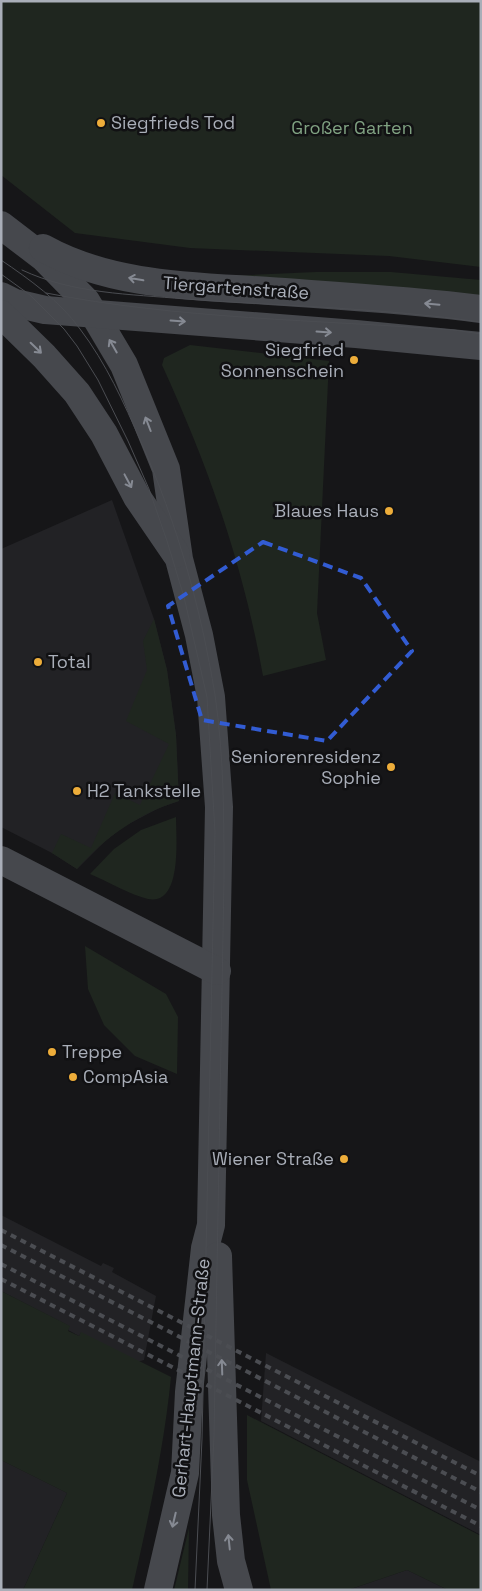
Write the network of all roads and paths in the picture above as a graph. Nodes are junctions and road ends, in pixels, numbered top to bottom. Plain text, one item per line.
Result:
1 (2, 225) edge
2 (1, 296) edge
3 (481, 309) edge
4 (1, 314) edge
5 (94, 314) junction
6 (481, 346) edge
7 (179, 559) junction
8 (1, 860) edge
9 (217, 970) junction
10 (211, 1225) junction
11 (158, 1590) edge
12 (239, 1590) edge

3 -> 1 main road, Tiergartenstraße
1 - 5 main road
2 - 5 main road, Tiergartenstraße
4 -> 7 main road
5 -> 6 main road, Tiergartenstraße
7 -> 5 main road
7 - 9 main road
8 - 9 main road
9 - 10 main road, Gerhart-Hauptmann-Straße
10 -> 11 main road, Gerhart-Hauptmann-Straße
12 -> 10 main road, Gerhart-Hauptmann-Straße

